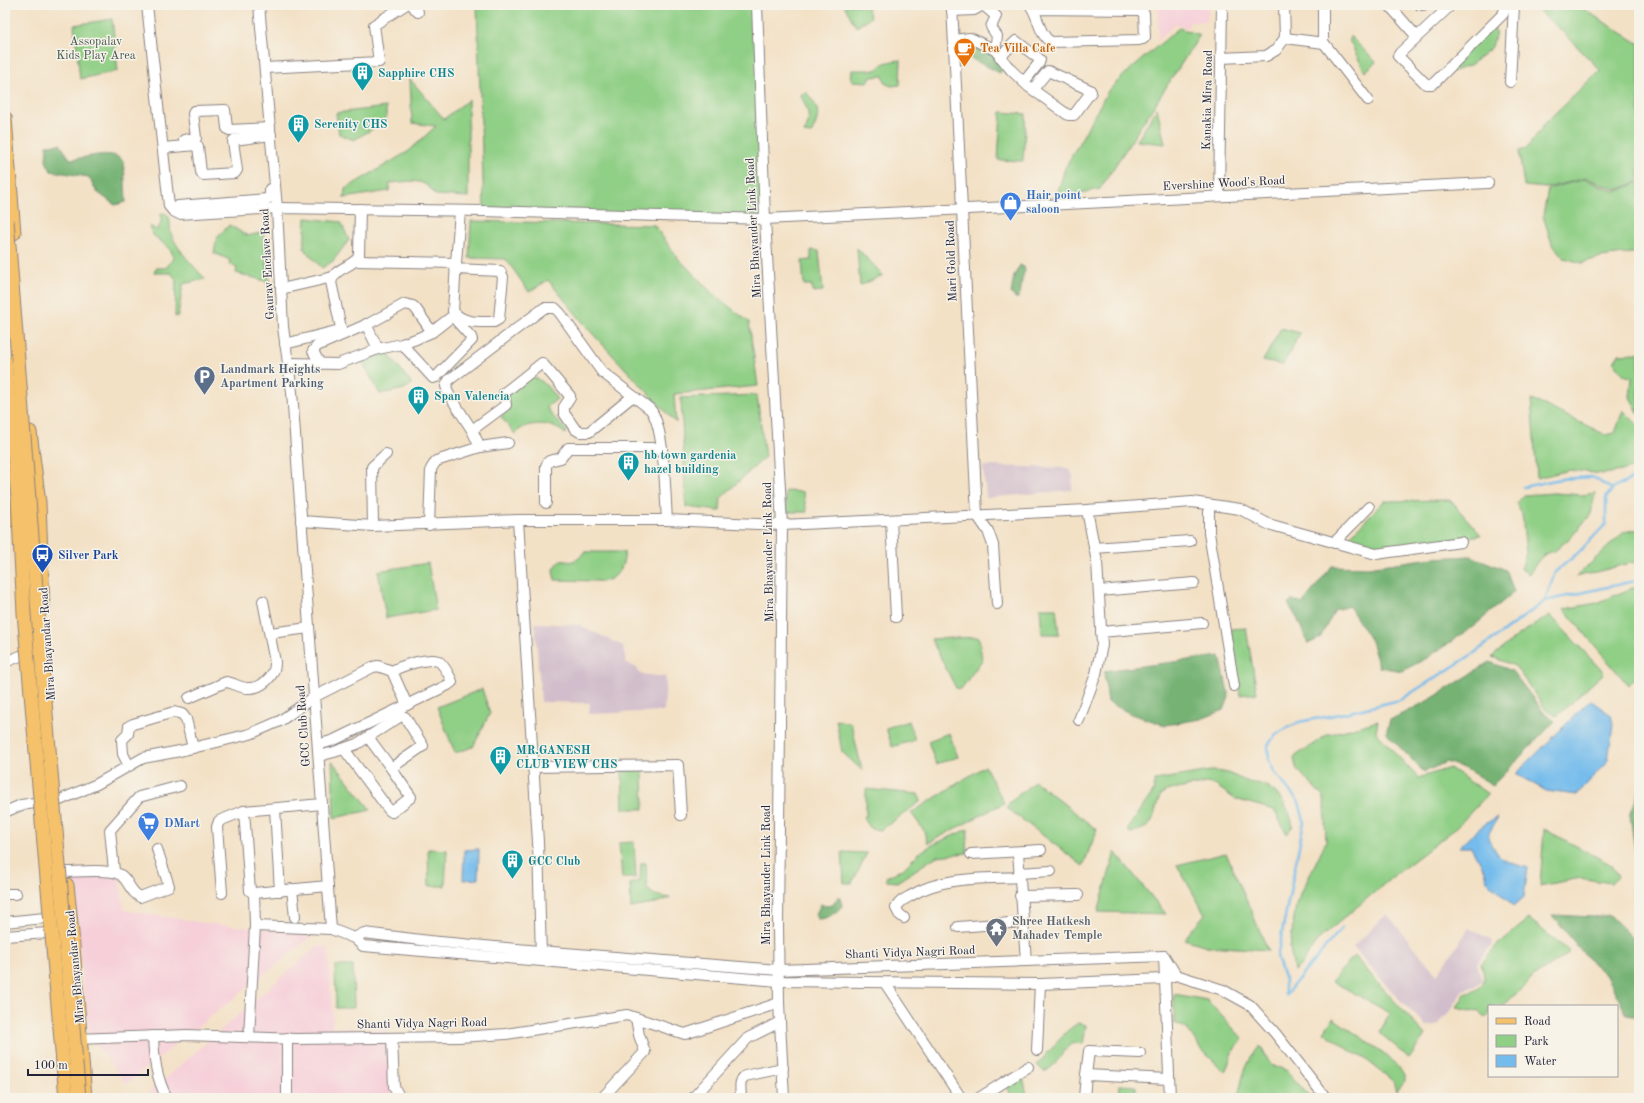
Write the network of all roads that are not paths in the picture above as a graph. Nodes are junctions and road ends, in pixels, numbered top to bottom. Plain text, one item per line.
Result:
1 (147, 5) edge
2 (259, 5) edge
3 (405, 5) edge
4 (757, 5) edge
5 (1222, 5) edge
6 (1284, 5) edge
7 (1323, 5) edge
8 (1389, 5) edge
9 (1420, 5) edge
10 (1423, 5) edge
11 (1451, 5) edge
12 (1504, 5) edge
13 (1514, 5) edge
14 (1032, 7) edge
15 (952, 8) edge
16 (1417, 37) junction
17 (1285, 38) junction
18 (954, 40) junction
19 (1323, 43) junction
20 (998, 54) junction
21 (1221, 58) junction
22 (265, 68) junction
23 (1024, 82) junction
24 (1510, 82) dead end
25 (1033, 89) junction
26 (1368, 100) dead end
27 (5, 118) edge
28 (271, 131) junction
29 (162, 145) junction
30 (9, 167) junction
31 (1488, 184) dead end
32 (275, 188) junction
33 (5, 192) edge
34 (1219, 196) junction
35 (178, 206) dead end
36 (277, 208) junction
37 (196, 209) junction
38 (360, 209) junction
39 (962, 210) junction
40 (460, 211) junction
41 (765, 219) junction
42 (356, 261) junction
43 (456, 266) junction
44 (333, 277) junction
45 (281, 289) junction
46 (366, 324) junction
47 (432, 332) junction
48 (285, 344) junction
49 (402, 344) junction
50 (378, 349) junction
51 (5, 361) edge
52 (288, 363) junction
53 (320, 364) junction
54 (633, 396) junction
55 (472, 430) junction
56 (5, 432) edge
57 (508, 442) dead end
58 (480, 448) junction
59 (662, 448) junction
60 (386, 454) dead end
61 (39, 503) junction
62 (546, 503) dead end
63 (1209, 506) junction
64 (10, 507) edge
65 (1369, 507) dead end
66 (1087, 510) junction
67 (977, 515) junction
68 (40, 518) junction
69 (10, 520) edge
70 (518, 520) junction
71 (667, 520) junction
72 (891, 520) junction
73 (301, 521) junction
74 (429, 525) junction
75 (782, 525) junction
76 (373, 526) junction
77 (1190, 541) dead end
78 (1461, 542) dead end
79 (1334, 543) junction
80 (1094, 548) junction
81 (1194, 583) dead end
82 (1099, 591) junction
83 (263, 600) dead end
84 (997, 604) dead end
85 (896, 617) dead end
86 (1202, 623) dead end
87 (309, 628) junction
88 (1101, 632) junction
89 (270, 633) junction
90 (23, 655) junction
91 (5, 662) edge
92 (392, 671) junction
93 (1234, 686) dead end
94 (314, 697) junction
95 (189, 698) dead end
96 (407, 705) junction
97 (1080, 720) dead end
98 (368, 737) junction
99 (318, 745) junction
100 (193, 748) junction
101 (344, 749) junction
102 (319, 756) junction
103 (129, 766) junction
104 (532, 767) junction
105 (391, 768) junction
106 (180, 786) dead end
107 (60, 800) junction
108 (35, 803) junction
109 (322, 804) junction
110 (275, 809) junction
111 (244, 811) junction
112 (5, 812) edge
113 (682, 815) dead end
114 (157, 849) dead end
115 (1041, 850) dead end
116 (1018, 852) junction
117 (971, 854) dead end
118 (1052, 871) dead end
119 (65, 872) junction
120 (114, 872) junction
121 (1020, 875) junction
122 (328, 886) junction
123 (292, 889) junction
124 (280, 890) junction
125 (222, 893) dead end
126 (254, 893) junction
127 (5, 894) edge
128 (16, 894) dead end
129 (1078, 895) dead end
130 (1020, 896) junction
131 (295, 917) dead end
132 (45, 918) junction
133 (904, 918) dead end
134 (5, 922) edge
135 (1023, 922) junction
136 (255, 926) junction
137 (958, 927) dead end
138 (331, 929) junction
139 (48, 933) junction
140 (364, 933) junction
141 (5, 936) edge
142 (354, 938) junction
143 (362, 946) junction
144 (540, 951) junction
145 (1164, 956) junction
146 (1026, 961) junction
147 (541, 962) junction
148 (680, 962) junction
149 (728, 966) junction
150 (779, 970) junction
151 (681, 974) junction
152 (1176, 975) junction
153 (728, 977) junction
154 (1164, 979) junction
155 (779, 981) junction
156 (885, 983) junction
157 (1040, 984) junction
158 (779, 1003) junction
159 (636, 1018) junction
160 (780, 1022) junction
161 (153, 1036) junction
162 (249, 1037) junction
163 (287, 1038) junction
164 (392, 1038) junction
165 (81, 1039) junction
166 (57, 1040) junction
167 (1036, 1050) dead end
168 (1140, 1053) dead end
169 (1028, 1067) dead end
170 (783, 1068) junction
171 (1086, 1075) junction
172 (1169, 1080) junction
173 (61, 1098) edge
174 (66, 1098) edge
175 (79, 1098) edge
176 (85, 1098) edge
177 (167, 1098) edge
178 (287, 1098) edge
179 (400, 1098) edge
180 (602, 1098) edge
181 (692, 1098) edge
182 (741, 1098) edge
183 (784, 1098) edge
184 (961, 1098) edge
185 (979, 1098) edge
186 (1084, 1098) edge
187 (1170, 1098) edge
188 (1326, 1098) edge

1 - 29 street
2 - 22 street, Gaurav Enclave Road
3 - 22 street
4 - 41 street, Mira Bhayander Link Road
5 - 21 street, Kanakia Mira Road
6 - 17 street
7 - 19 street
8 - 16 street
9 - 10 street
11 - 16 street
12 - 16 street
13 - 24 street
14 - 14 street
15 - 18 street, Mari Gold Road
15 - 20 street
17 - 19 street
17 - 21 street
18 - 20 street
18 - 39 street, Mari Gold Road
19 - 26 street
20 - 23 street
20 - 23 street
21 - 34 street, Kanakia Mira Road
22 - 28 street, Gaurav Enclave Road
23 - 25 street
25 - 25 street
27 - 30 main road, Mira Bhayandar Road
28 - 29 street
28 - 29 street
28 - 32 street, Gaurav Enclave Road
29 - 37 street
30 - 33 main road
30 - 61 main road, Mira Bhayandar Road
31 - 34 street, Evershine Wood's Road
32 - 36 street, Gaurav Enclave Road
32 - 37 street
33 - 175 main road, bridge
34 - 39 street, Evershine Wood's Road
35 - 37 street
36 - 37 street, Evershine Wood's Road
36 - 38 street, Evershine Wood's Road
36 - 45 street, Gaurav Enclave Road
38 - 40 street, Evershine Wood's Road
38 - 42 street
39 - 41 street, Evershine Wood's Road
39 - 67 street, Mari Gold Road
40 - 41 street, Evershine Wood's Road
40 - 43 street
41 - 75 street, Mira Bhayander Link Road
42 - 43 street
42 - 44 street
43 - 43 street
44 - 45 street
44 - 48 street
45 - 48 street, Gaurav Enclave Road
46 - 47 street
46 - 50 street
46 - 53 street
47 - 49 street
47 - 49 street
48 - 52 street, Gaurav Enclave Road
49 - 50 street
50 - 53 street
51 - 174 main road, bridge
52 - 53 street
52 - 73 street, Gaurav Enclave Road
54 - 55 street
54 - 55 street
54 - 59 street
55 - 58 street
56 - 64 main road, Mira Bhayandar Road
57 - 58 street
58 - 74 street
59 - 62 street
59 - 71 street
60 - 76 street
61 - 64 main road
61 - 68 main road, Mira Bhayandar Road
63 - 66 street
63 - 79 street
63 - 93 street
64 - 69 main road, Mira Bhayandar Road
65 - 79 street
66 - 67 street
66 - 80 street
67 - 72 street
67 - 84 street
68 - 69 main road
68 - 107 main road, Mira Bhayandar Road
69 - 90 main road, Mira Bhayandar Road
70 - 71 street
70 - 74 street
70 - 104 street
71 - 75 street
72 - 75 street
72 - 85 street
73 - 76 street
73 - 87 street, GCC Club Road
74 - 76 street
75 - 150 street, Mira Bhayander Link Road
77 - 80 street
78 - 79 street
80 - 82 street
81 - 82 street
82 - 88 street
83 - 89 street
86 - 88 street
87 - 89 street
87 - 94 street, GCC Club Road
88 - 97 street
89 - 95 street
90 - 91 street
90 - 108 main road, Mira Bhayandar Road
92 - 94 street
92 - 96 street
92 - 96 street
94 - 99 street, GCC Club Road
94 - 100 street
96 - 99 street
98 - 101 street
98 - 105 street
98 - 105 street
99 - 102 street, GCC Club Road
100 - 103 street
100 - 103 street
101 - 102 street
101 - 105 street
102 - 109 street, GCC Club Road
103 - 107 street
104 - 113 street
104 - 144 street
106 - 120 street
107 - 119 main road, Mira Bhayandar Road
108 - 112 street
108 - 132 main road, Mira Bhayandar Road
109 - 110 street
109 - 122 street, GCC Club Road
110 - 111 street
110 - 124 street
111 - 125 street
111 - 126 street
114 - 120 street
115 - 116 street
116 - 117 street
116 - 121 street
118 - 121 street
119 - 120 street
119 - 165 main road, Mira Bhayandar Road
121 - 130 street
121 - 133 street
122 - 123 street
122 - 138 street, GCC Club Road
123 - 124 street
123 - 131 street
124 - 126 street
126 - 136 street
127 - 128 street
129 - 130 street
130 - 135 street
132 - 134 street
132 - 139 main road, Mira Bhayandar Road
135 - 137 street
135 - 146 street
136 - 138 street
136 - 162 street
138 - 142 street
139 - 141 street
139 - 166 main road, Mira Bhayandar Road
140 - 142 street
140 - 143 street
140 - 144 street, Shanti Vidya Nagri Road
142 - 143 street
143 - 147 street
144 - 147 street
144 - 148 street, Shanti Vidya Nagri Road
145 - 146 street, Shanti Vidya Nagri Road
145 - 152 street
145 - 154 street
146 - 150 street, Shanti Vidya Nagri Road
147 - 151 street
148 - 149 street, Shanti Vidya Nagri Road
148 - 151 street
149 - 150 street, Shanti Vidya Nagri Road
149 - 153 street
150 - 155 street, Mira Bhayander Link Road
151 - 153 street
152 - 154 street
152 - 188 street
153 - 155 street
154 - 157 street
154 - 172 street
155 - 156 street
155 - 158 street, Mira Bhayander Link Road
156 - 157 street
156 - 184 street
157 - 167 street
158 - 159 street, Shanti Vidya Nagri Road
158 - 160 street, Mira Bhayander Link Road
159 - 164 street, Shanti Vidya Nagri Road
159 - 180 street
160 - 170 street, Mira Bhayander Link Road
160 - 181 street
161 - 162 street, Shanti Vidya Nagri Road
161 - 165 street, Shanti Vidya Nagri Road
161 - 177 street
162 - 163 street, Shanti Vidya Nagri Road
163 - 164 street, Shanti Vidya Nagri Road
163 - 178 street
164 - 179 street
165 - 166 street, Shanti Vidya Nagri Road
165 - 176 main road, Mira Bhayandar Road
166 - 173 main road, Mira Bhayandar Road
168 - 171 street
169 - 185 street
170 - 182 street
170 - 183 street, Mira Bhayander Link Road
171 - 172 street
171 - 186 street
172 - 187 street

